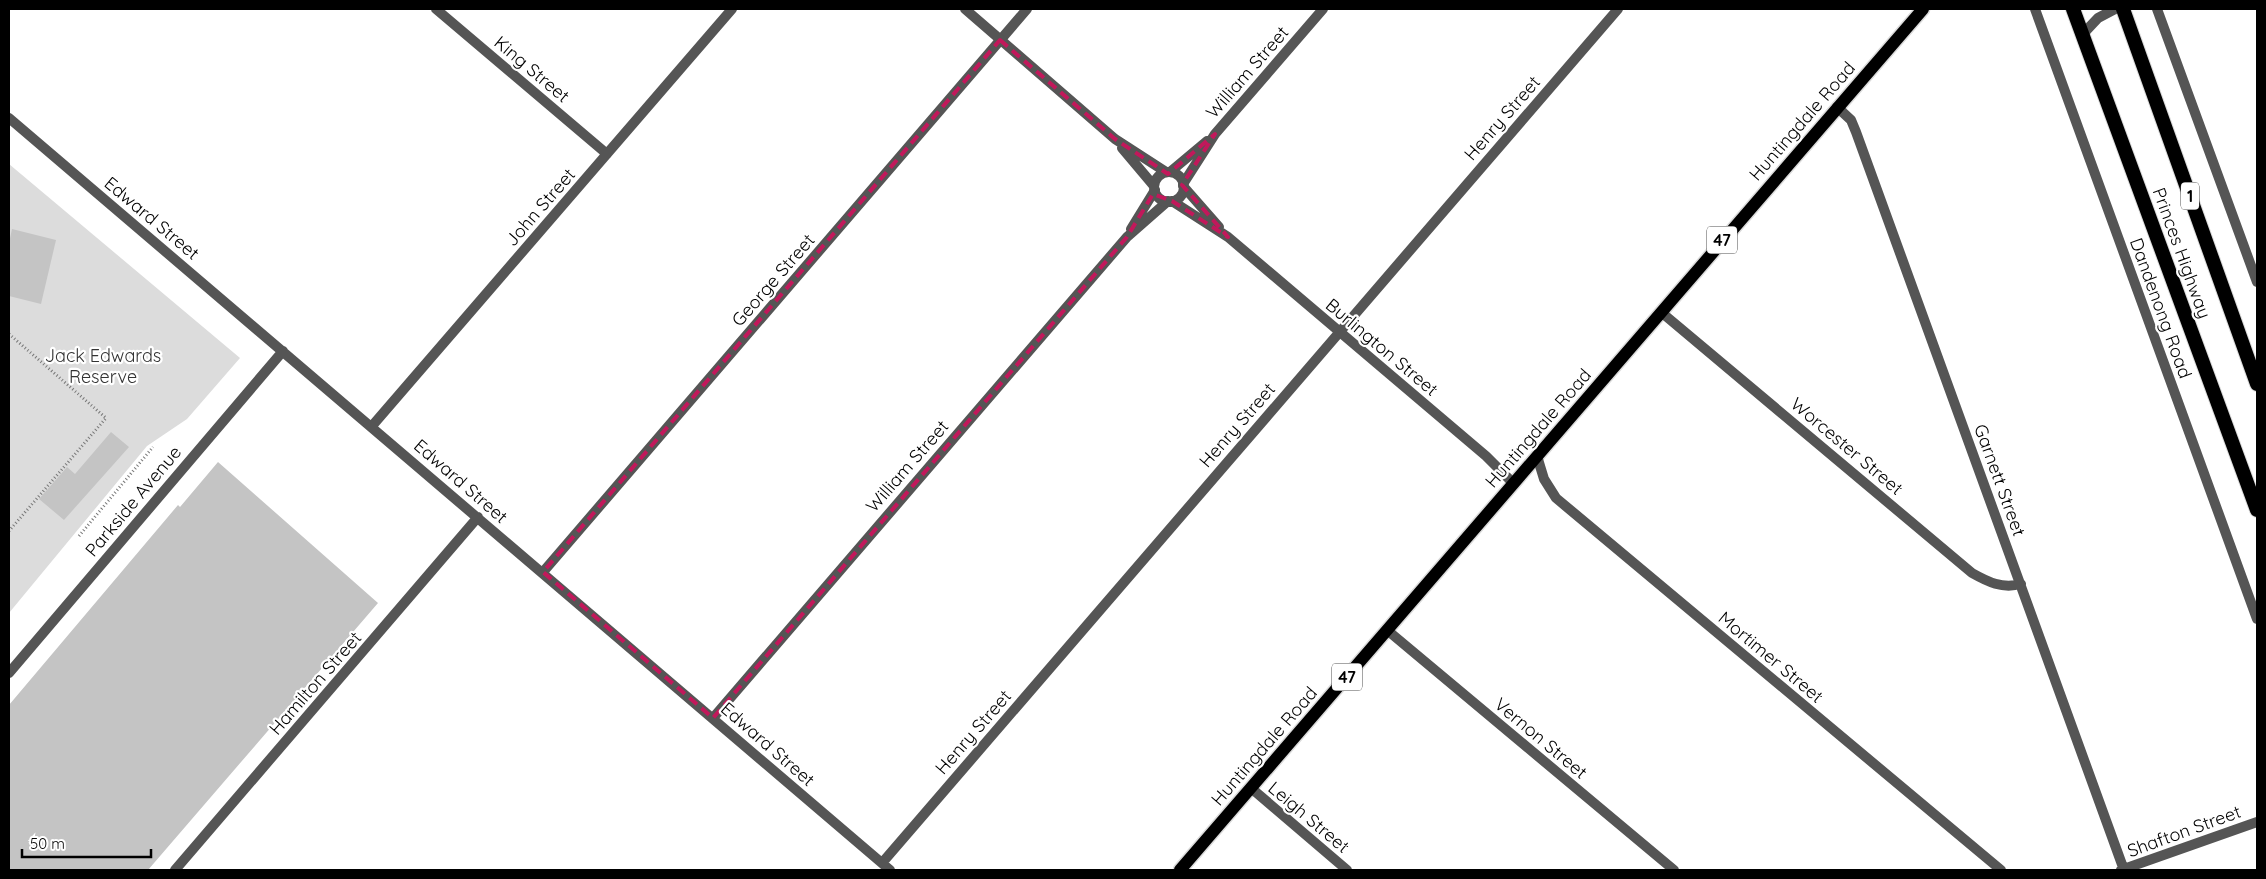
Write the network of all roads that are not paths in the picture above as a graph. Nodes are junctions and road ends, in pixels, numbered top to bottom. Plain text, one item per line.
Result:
1 (436, 9) edge
2 (732, 9) edge
3 (965, 9) edge
4 (1027, 9) edge
5 (1323, 9) edge
6 (1618, 9) edge
7 (1923, 9) edge
8 (2035, 9) edge
9 (2073, 9) edge
10 (2114, 9) edge
11 (2123, 9) edge
12 (2147, 9) edge
13 (2158, 11) edge
14 (2082, 35) junction
15 (1000, 40) junction
16 (1837, 107) junction
17 (9, 118) edge
18 (1215, 134) junction
19 (1115, 139) junction
20 (607, 154) junction
21 (1168, 172) junction
22 (1183, 185) junction
23 (1154, 188) junction
24 (1170, 201) junction
25 (1127, 237) junction
26 (1228, 237) junction
27 (2257, 282) edge
28 (1661, 312) junction
29 (1339, 332) junction
30 (283, 351) junction
31 (2257, 384) edge
32 (372, 426) junction
33 (1537, 456) junction
34 (1513, 483) junction
35 (2257, 510) edge
36 (478, 517) junction
37 (543, 572) junction
38 (2020, 584) junction
39 (2257, 618) edge
40 (1387, 630) junction
41 (9, 673) edge
42 (712, 718) junction
43 (1250, 788) junction
44 (2257, 822) edge
45 (886, 867) edge
46 (175, 870) edge
47 (1180, 870) edge
48 (1347, 870) edge
49 (1674, 870) edge
50 (2001, 870) edge
51 (2123, 870) edge

1 - 20 street, King Street
2 - 20 street, John Street
3 - 15 street
4 - 15 street, George Street
5 - 18 street, William Street
6 - 29 street, Henry Street
7 - 16 main road, Huntingdale Road / 47
8 - 39 street, Dandenong Road
9 - 14 highway, Princes Highway
10 - 14 street
11 - 31 highway, Princes Highway / 1
12 - 13 street
13 - 27 street
14 - 35 highway, Princes Highway
15 - 19 street
15 - 37 street, George Street
16 - 28 main road, Huntingdale Road / 47
16 - 38 street, Garnett Street
17 - 30 street, Edward Street
18 - 21 street, William Street
18 - 22 street, William Street
19 - 21 street
19 - 23 street
20 - 32 street, John Street
21 - 22 street
21 - 23 street
22 - 24 street
22 - 26 street, Burlington Street
23 - 24 street
23 - 25 street, William Street
24 - 25 street, William Street
24 - 26 street, Burlington Street
25 - 42 street, William Street
26 - 29 street, Burlington Street
28 - 33 main road, Huntingdale Road / 47
28 - 38 street, Worcester Street
29 - 34 street, Burlington Street
29 - 45 street, Henry Street
30 - 32 street, Edward Street
30 - 41 street, Parkside Avenue
32 - 36 street, Edward Street
33 - 34 main road, Huntingdale Road / 47
33 - 50 street, Mortimer Street
34 - 40 main road, Huntingdale Road / 47
36 - 37 street, Edward Street
36 - 46 street, Hamilton Street
37 - 42 street, Edward Street
38 - 51 street, Garnett Street
40 - 43 main road, Huntingdale Road / 47
40 - 49 street, Vernon Street
42 - 45 street, Edward Street
43 - 47 main road, Huntingdale Road / 47
43 - 48 street, Leigh Street
44 - 51 street, Shafton Street

